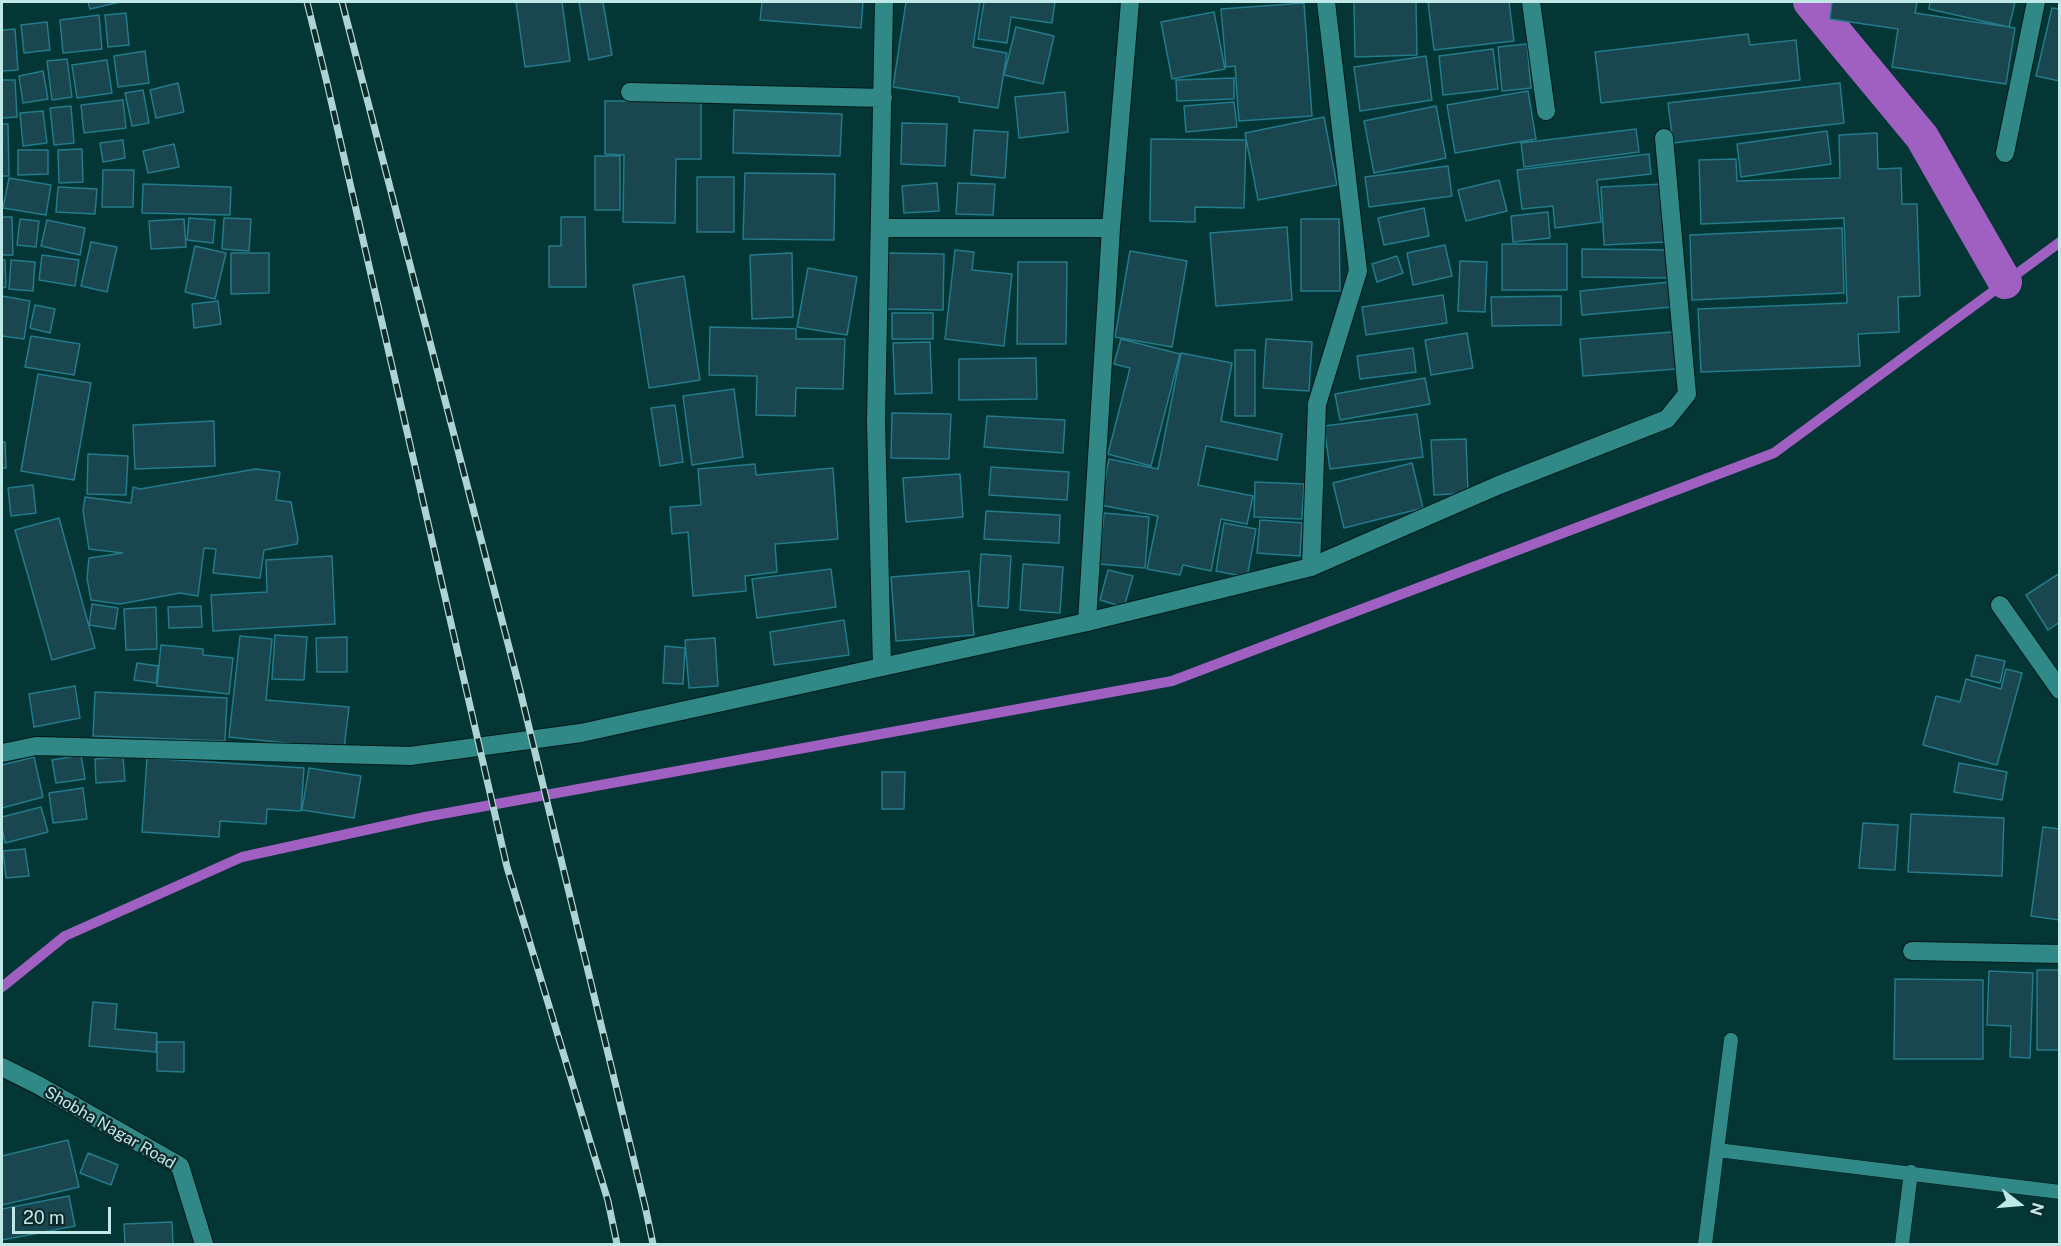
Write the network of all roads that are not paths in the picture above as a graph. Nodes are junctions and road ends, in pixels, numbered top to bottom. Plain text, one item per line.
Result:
1 (884, 2) edge
2 (1130, 2) edge
3 (1326, 2) edge
4 (1531, 2) edge
5 (2036, 2) edge
6 (630, 92) dead end
7 (882, 98) junction
8 (1546, 111) dead end
9 (1664, 138) dead end
10 (2005, 153) dead end
11 (880, 228) junction
12 (1111, 228) junction
13 (1311, 567) junction
14 (2000, 605) dead end
15 (1088, 622) junction
16 (882, 667) junction
17 (2060, 690) edge
18 (2, 753) edge
19 (1912, 951) dead end
20 (2060, 954) edge
21 (1731, 1040) dead end
22 (2, 1067) edge
23 (1717, 1150) junction
24 (1911, 1172) junction
25 (2060, 1192) edge
26 (204, 1245) edge
27 (1705, 1245) edge
28 (1902, 1245) edge

1 - 7 street
2 - 12 street
3 - 13 street
4 - 8 street
5 - 10 street
6 - 7 street
7 - 11 street
9 - 13 street
11 - 12 street
11 - 16 street
12 - 15 street
13 - 15 street
14 - 17 street
15 - 16 street
16 - 18 street
19 - 20 street
21 - 23 lane
22 - 26 street, Shobha Nagar Road
23 - 24 lane
23 - 27 lane
24 - 25 lane
24 - 28 lane

